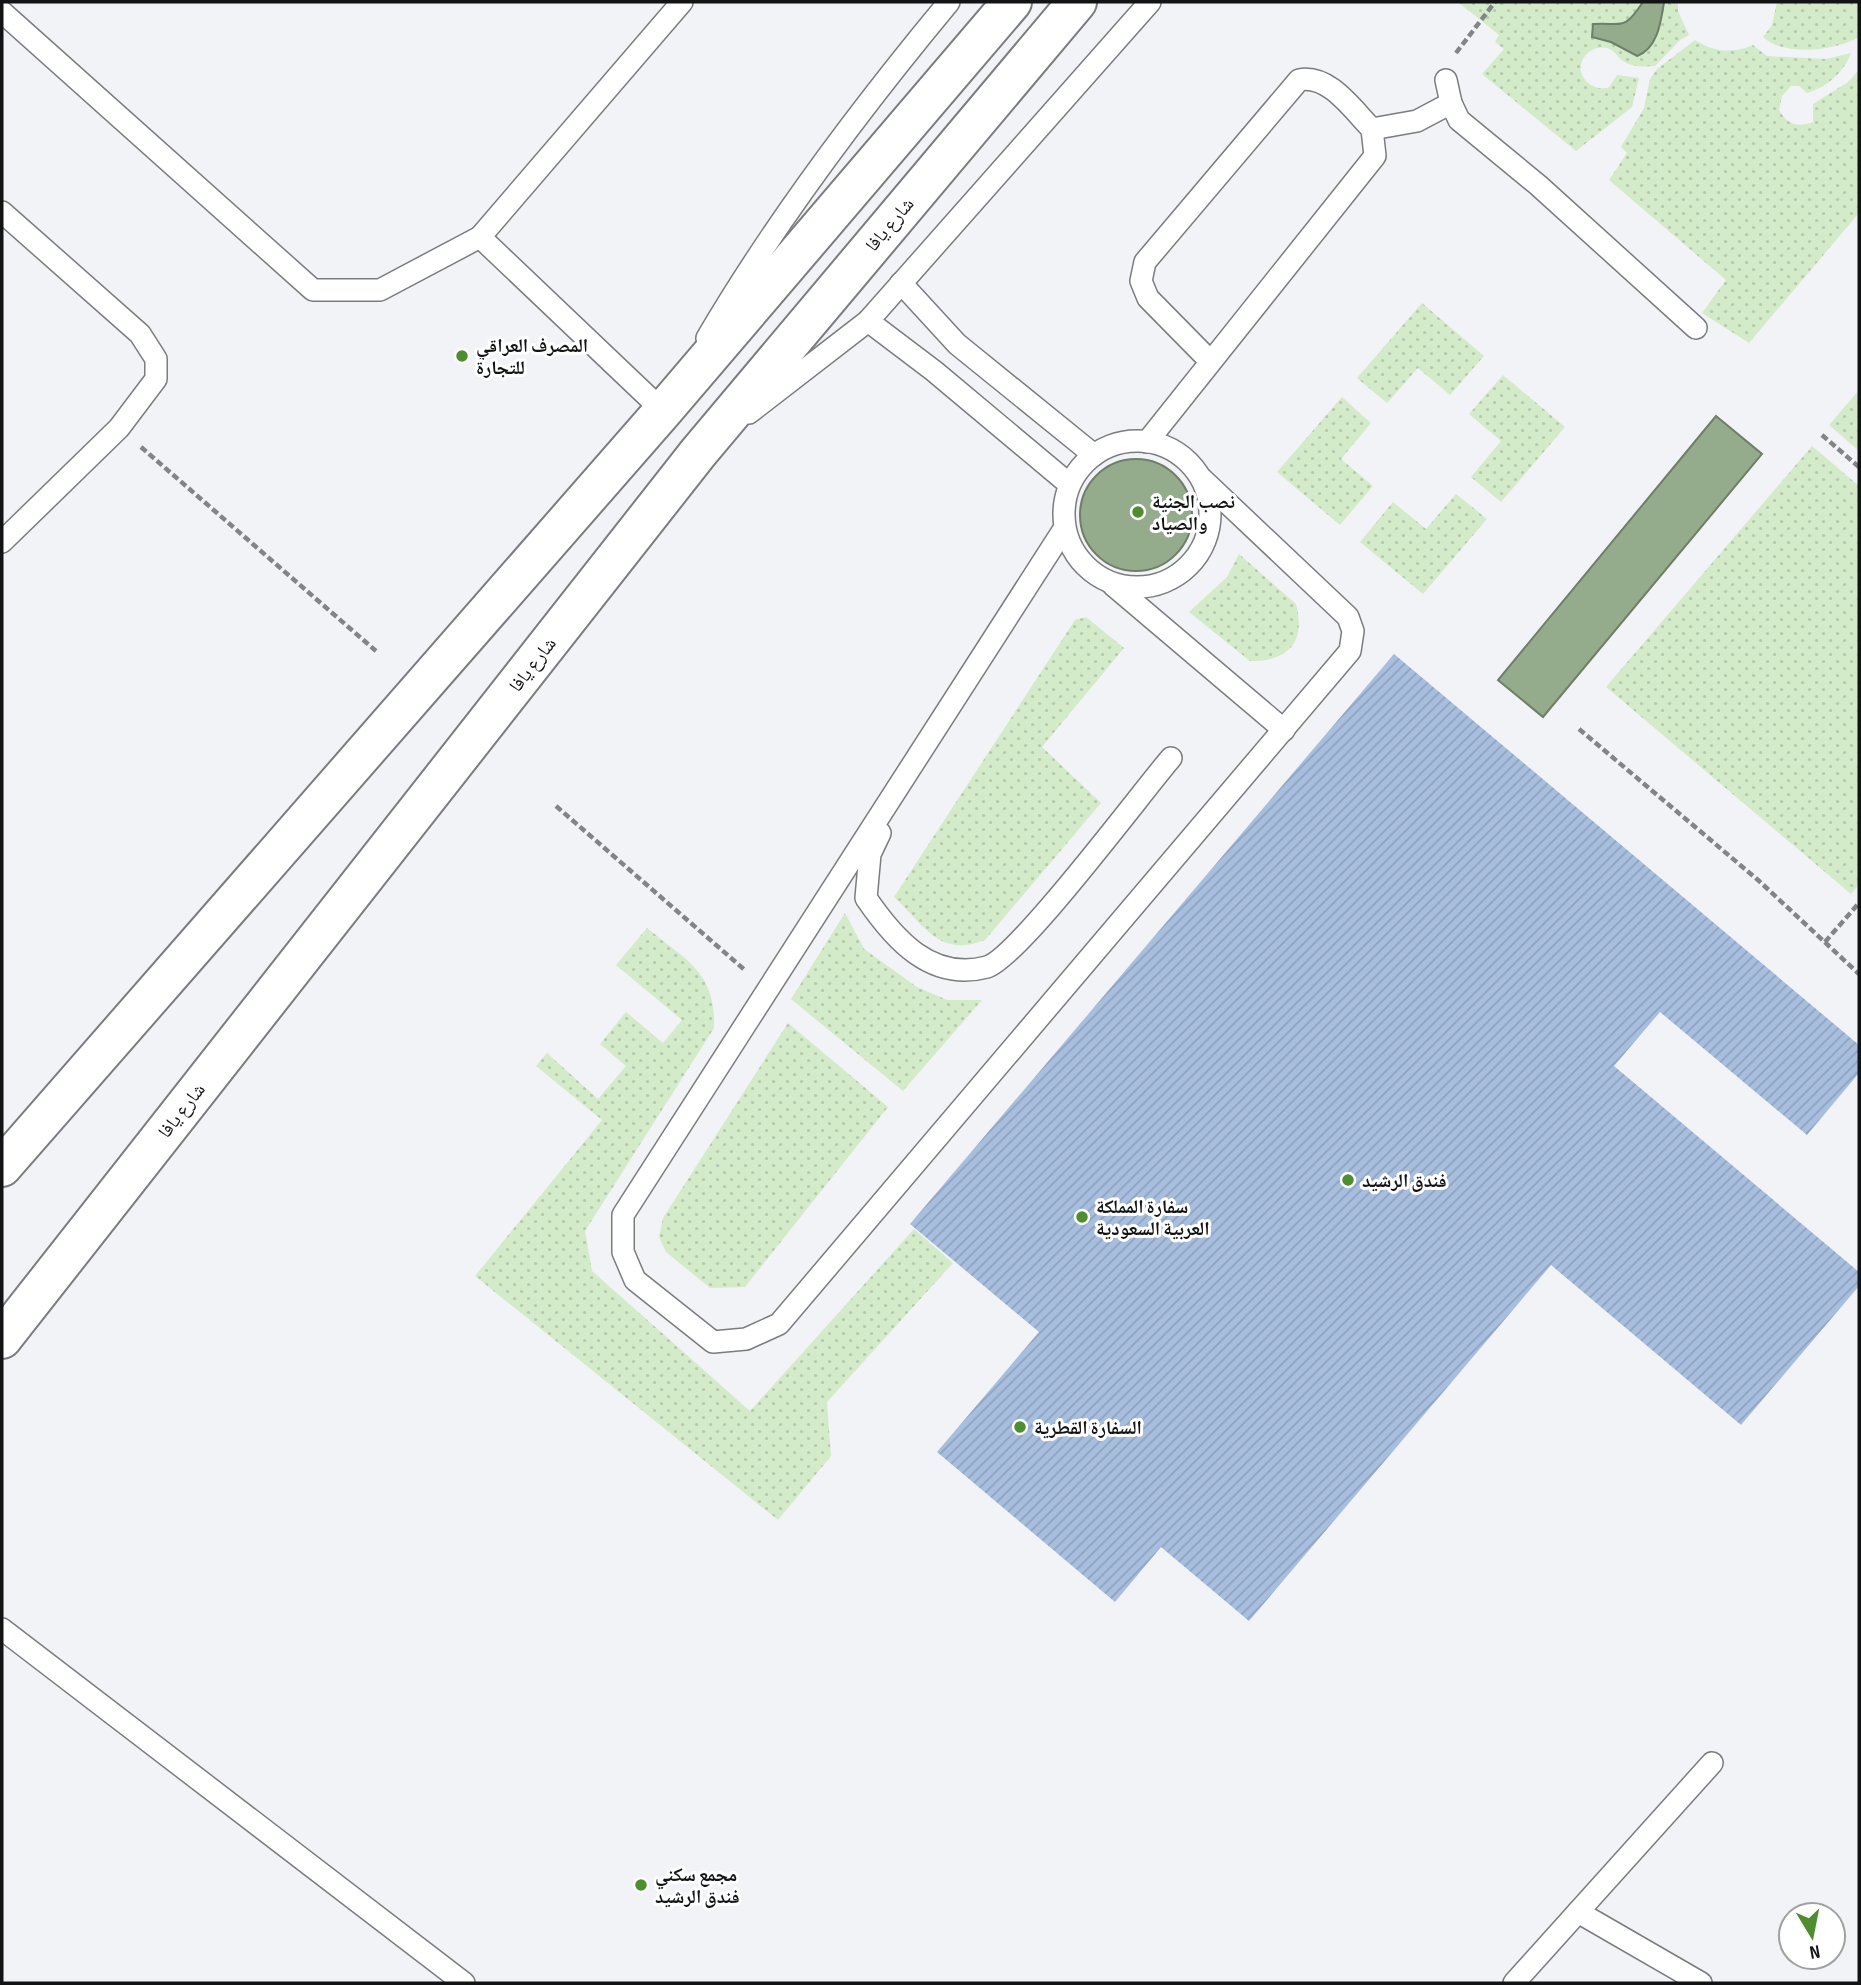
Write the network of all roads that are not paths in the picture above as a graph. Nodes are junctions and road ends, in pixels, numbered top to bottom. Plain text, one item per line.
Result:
1 (682, 2) edge
2 (948, 2) edge
3 (1012, 2) edge
4 (1076, 2) edge
5 (1150, 2) edge
6 (2, 12) edge
7 (1446, 80) road end
8 (1451, 103) junction
9 (1372, 129) junction
10 (2, 212) edge
11 (480, 237) junction
12 (901, 283) junction
13 (868, 321) junction
14 (1696, 328) dead end
15 (1210, 361) junction
16 (663, 411) junction
17 (1147, 442) junction
18 (698, 453) junction
19 (1094, 455) junction
20 (1202, 480) junction
21 (1069, 484) junction
22 (1064, 529) junction
23 (2, 542) edge
24 (1112, 584) junction
25 (1284, 730) junction
26 (1171, 758) dead end
27 (912, 765) junction
28 (2, 1167) edge
29 (2, 1339) edge
30 (2, 1629) edge
31 (1712, 1763) dead end
32 (1578, 1912) junction
33 (464, 1983) edge
34 (1514, 1983) edge
35 (1701, 1983) edge

1 - 11 lane
2 - 16 lane
3 - 16 highway
4 - 18 highway, شارع يافا
5 - 12 lane
6 - 11 lane
7 - 8 lane
8 - 9 lane
8 - 14 lane
9 - 15 lane
9 - 15 lane
10 - 23 lane
11 - 16 lane
12 - 13 lane
12 - 19 lane
13 - 18 lane
13 - 21 lane
15 - 17 lane
16 - 28 highway
17 - 19 lane
17 - 20 lane
18 - 29 highway, شارع يافا
19 - 21 lane
20 - 24 lane
20 - 25 lane
21 - 22 lane
22 - 24 lane
22 - 27 lane
24 - 25 lane
25 - 27 lane
26 - 27 lane
30 - 33 lane
31 - 32 lane
32 - 34 lane
32 - 35 lane

